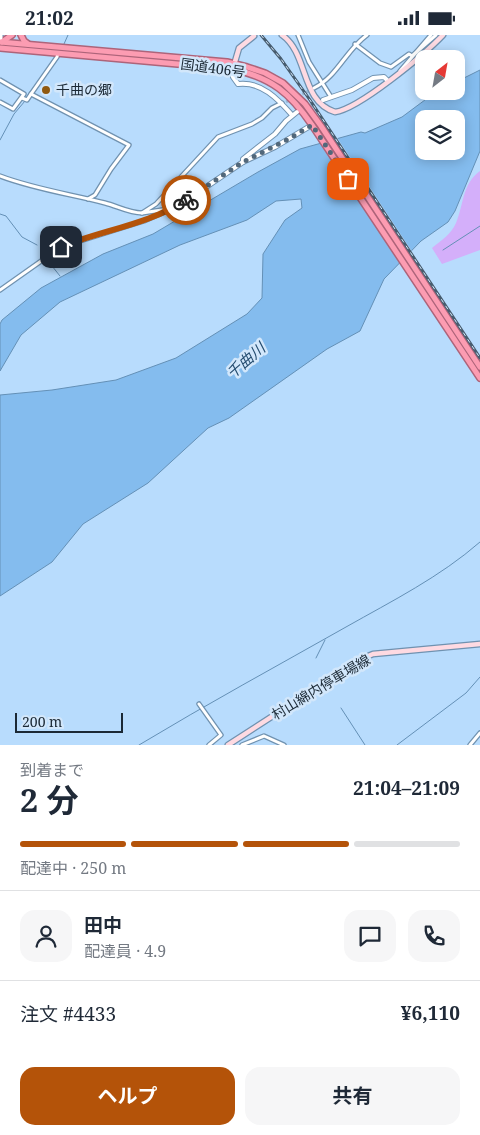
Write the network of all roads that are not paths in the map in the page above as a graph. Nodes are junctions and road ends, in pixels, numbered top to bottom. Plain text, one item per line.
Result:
1 (1, 35) edge
2 (12, 35) edge
3 (22, 35) edge
4 (282, 35) edge
5 (298, 35) edge
6 (367, 35) edge
7 (436, 35) edge
8 (443, 35) edge
9 (254, 36) edge
10 (427, 36) edge
11 (0, 44) edge
12 (28, 44) junction
13 (355, 44) junction
14 (59, 50) junction
15 (412, 56) junction
16 (234, 67) junction
17 (399, 74) junction
18 (0, 81) edge
19 (388, 81) junction
20 (323, 83) junction
21 (314, 88) tunnel mouth
22 (31, 94) junction
23 (331, 97) junction
24 (22, 98) junction
25 (323, 100) tunnel mouth
26 (0, 101) edge
27 (284, 103) junction
28 (314, 127) junction
29 (243, 162) junction
30 (0, 176) edge
31 (88, 199) junction
32 (175, 208) junction
33 (142, 213) junction
34 (0, 290) edge
35 (480, 367) edge
36 (480, 378) edge
37 (480, 643) edge
38 (199, 705) dead end
39 (480, 733) edge
40 (209, 745) edge
41 (228, 745) edge
42 (242, 745) edge
43 (284, 745) edge
44 (470, 745) edge

1 - 11 street
2 - 11 highway
3 - 12 highway
4 - 19 main road
5 - 20 street
6 - 13 street
7 - 15 street
8 - 17 main road
9 - 16 main road
10 - 15 street
11 - 12 highway, 国道406号
11 - 14 highway, 国道406号
12 - 14 highway, 国道406号
13 - 15 street
13 - 20 street
14 - 16 highway, 国道406号
14 - 22 street
15 - 17 street
16 - 27 street
16 - 28 highway, 国道406号
16 - 35 highway, 国道406号
17 - 19 main road
18 - 24 street
19 - 23 street
20 - 21 street
20 - 23 street
22 - 24 street
22 - 31 street
23 - 25 street
24 - 26 street
27 - 29 street
27 - 33 street
28 - 29 street
28 - 36 highway, 国道406号
29 - 32 street
30 - 31 street
31 - 33 street
32 - 33 street
32 - 34 street
37 - 41 main road, 村山綿内停車場線
38 - 40 street
39 - 44 street
42 - 43 street

